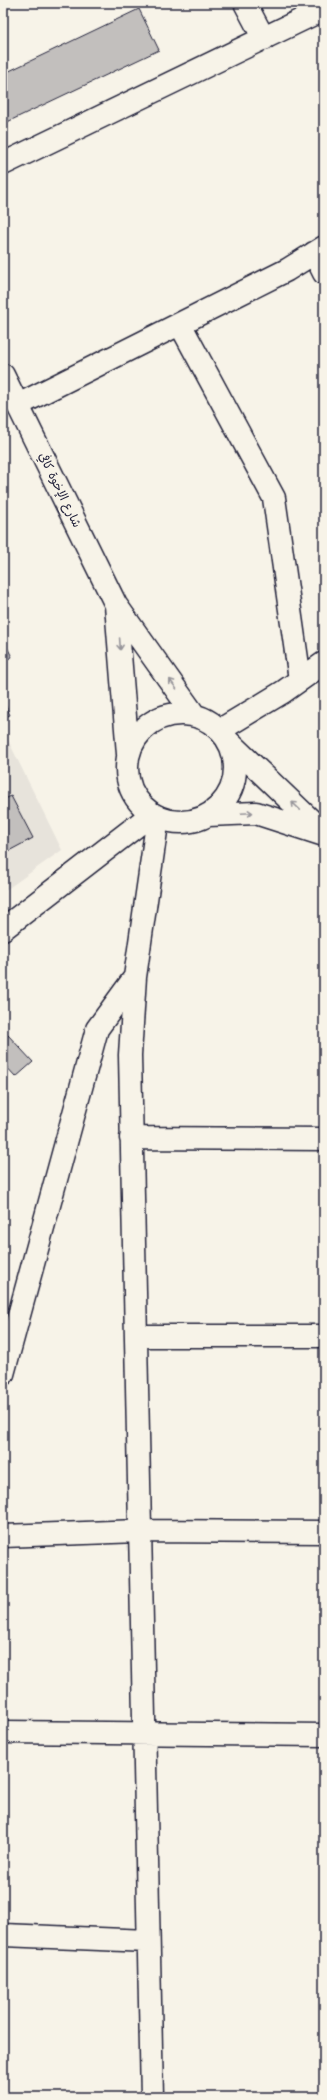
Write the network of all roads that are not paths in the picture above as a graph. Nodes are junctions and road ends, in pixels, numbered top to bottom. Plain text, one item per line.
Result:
1 (245, 3) edge
2 (324, 9) edge
3 (264, 39) junction
4 (3, 164) edge
5 (319, 250) edge
6 (324, 273) edge
7 (180, 324) junction
8 (3, 375) edge
9 (18, 405) junction
10 (116, 605) junction
11 (324, 663) edge
12 (300, 680) junction
13 (195, 716) junction
14 (224, 736) junction
15 (128, 754) junction
16 (155, 815) junction
17 (208, 815) junction
18 (324, 834) edge
19 (3, 929) edge
20 (135, 977) junction
21 (131, 1138) junction
22 (324, 1139) edge
23 (136, 1336) junction
24 (324, 1336) edge
25 (3, 1374) edge
26 (140, 1531) junction
27 (324, 1532) edge
28 (3, 1536) edge
29 (3, 1732) edge
30 (144, 1733) junction
31 (324, 1735) edge
32 (3, 1935) edge
33 (148, 1941) junction
34 (152, 2097) edge

1 - 3 street
2 - 3 street
3 - 4 street
5 - 6 street
5 - 7 street
7 - 9 street
7 - 12 street
8 - 9 street, شارع الإخوة كافي
9 - 10 street, شارع الإخوة كافي
13 -> 10 street
10 -> 15 street
11 - 12 street
12 - 14 street
13 - 14 street
13 - 15 street
14 - 17 street
18 -> 14 street
15 - 16 street
16 - 17 street
16 - 19 street
16 - 20 street
17 -> 18 street
20 - 21 street
20 - 25 street
21 - 22 street
21 - 23 street
23 - 24 street
23 - 26 street
26 - 27 street
26 - 28 street
26 - 30 street
29 - 30 street
30 - 31 street
30 - 33 street
32 - 33 street
33 - 34 street

